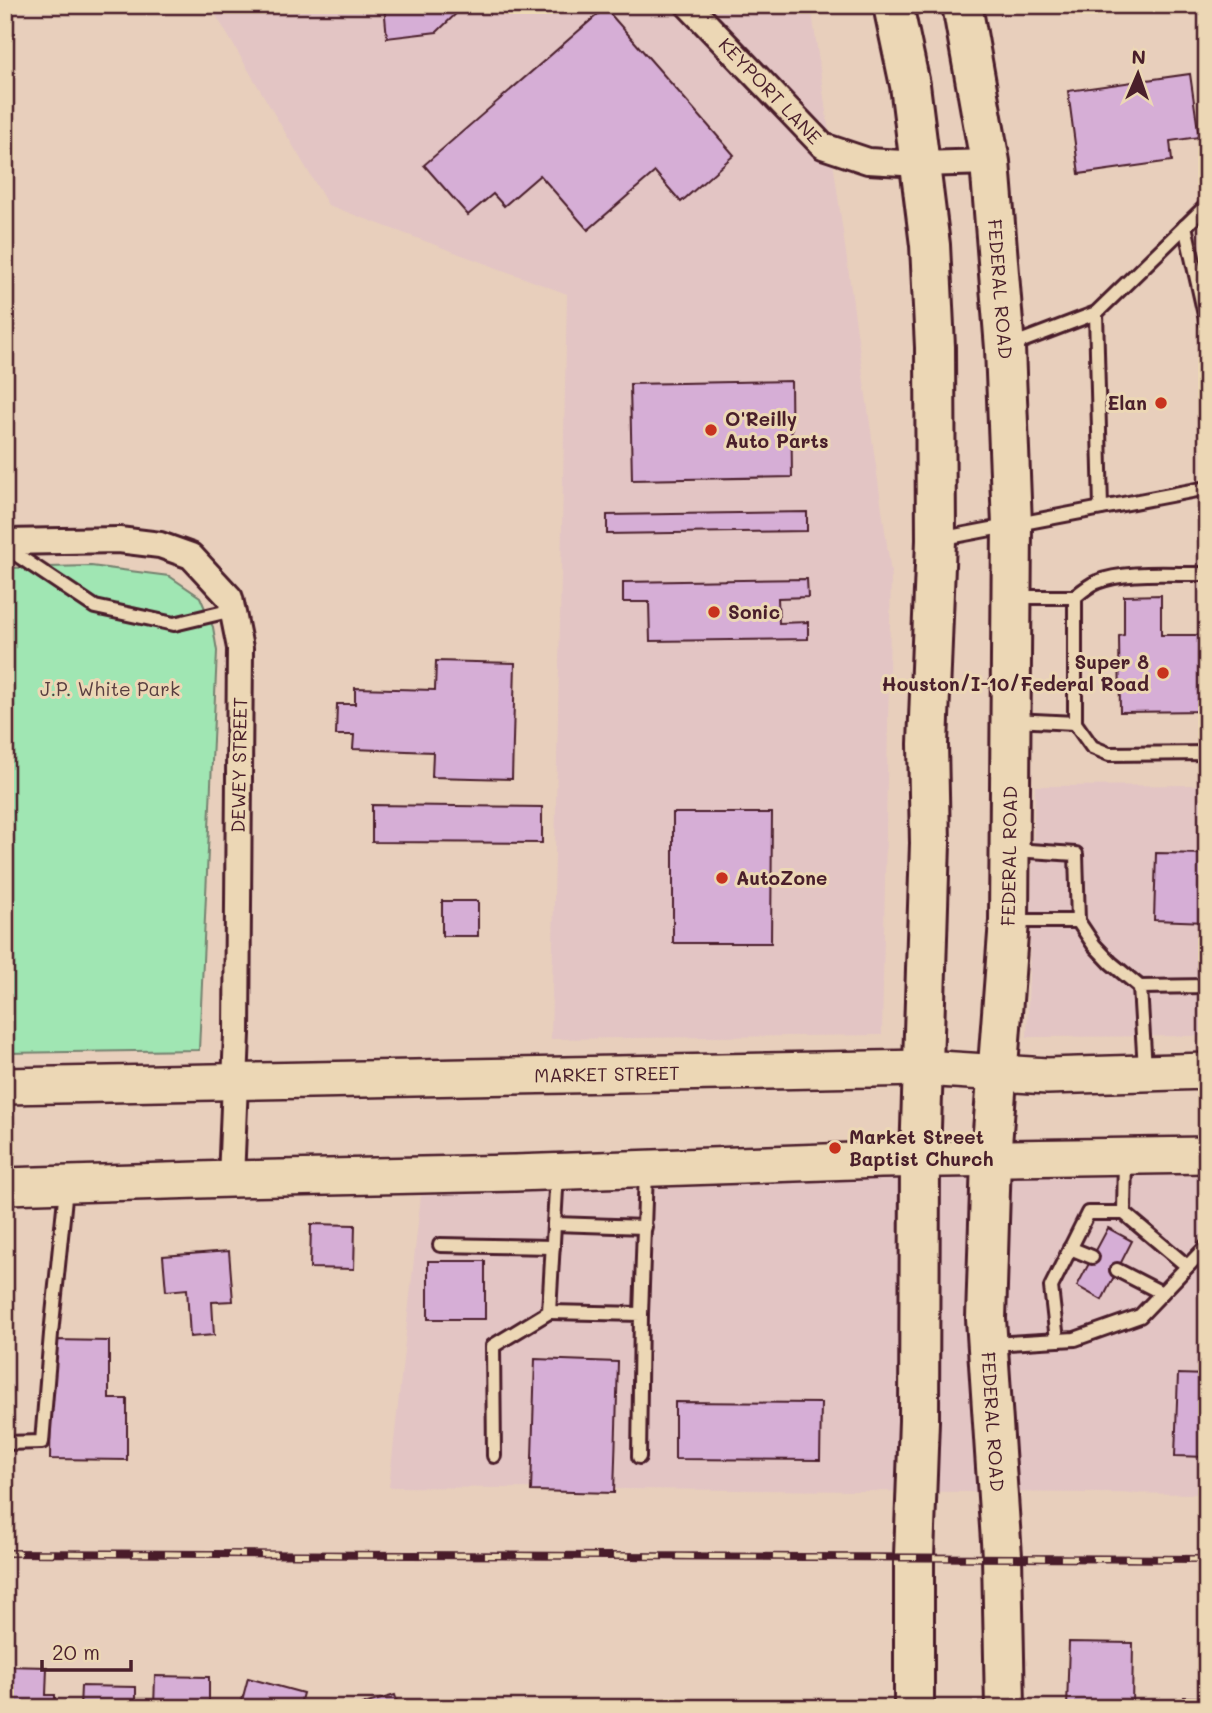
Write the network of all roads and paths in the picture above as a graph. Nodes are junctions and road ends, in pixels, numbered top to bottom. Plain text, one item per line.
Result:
1 (688, 5) edge
2 (893, 5) edge
3 (962, 5) edge
4 (990, 162) junction
5 (920, 164) junction
6 (1207, 205) edge
7 (1185, 226) junction
8 (1096, 313) junction
9 (1207, 324) edge
10 (1004, 348) junction
11 (1207, 488) edge
12 (1101, 508) junction
13 (1012, 525) junction
14 (936, 540) junction
15 (5, 545) edge
16 (1207, 574) edge
17 (1011, 597) junction
18 (1075, 597) junction
19 (233, 610) junction
20 (1010, 720) junction
21 (1075, 723) junction
22 (1207, 753) edge
23 (1009, 850) junction
24 (1009, 921) junction
25 (1077, 921) junction
26 (1207, 986) edge
27 (1140, 987) junction
28 (923, 1068) junction
29 (1207, 1071) edge
30 (997, 1073) junction
31 (1145, 1073) junction
32 (234, 1083) junction
33 (5, 1086) edge
34 (1207, 1155) edge
35 (1125, 1156) junction
36 (991, 1157) junction
37 (920, 1160) junction
38 (647, 1169) junction
39 (557, 1172) junction
40 (231, 1179) junction
41 (67, 1184) junction
42 (5, 1186) edge
43 (1124, 1213) junction
44 (554, 1224) junction
45 (645, 1227) junction
46 (440, 1245) dead end
47 (1207, 1246) edge
48 (552, 1247) junction
49 (1070, 1248) junction
50 (1092, 1257) dead end
51 (1187, 1266) junction
52 (1117, 1270) dead end
53 (1162, 1293) junction
54 (549, 1312) junction
55 (641, 1314) junction
56 (1057, 1340) junction
57 (987, 1345) junction
58 (5, 1443) edge
59 (494, 1456) dead end
60 (639, 1457) dead end
61 (914, 1708) edge
62 (1005, 1708) edge

1 - 5 street, KEYPORT LANE
2 - 5 main road
3 - 4 main road, FEDERAL ROAD
4 - 5 street, KEYPORT LANE
4 - 10 main road, FEDERAL ROAD
5 - 14 main road
6 - 7 lane
7 - 8 lane
7 - 9 lane
8 - 10 lane
8 - 12 lane
10 - 13 main road, FEDERAL ROAD
11 - 12 lane
12 - 13 lane
13 - 14 lane
13 - 17 main road, FEDERAL ROAD
14 - 28 main road
15 - 19 lane
15 - 19 street, DEWEY STREET
16 - 18 lane
17 - 18 lane
17 - 20 main road, FEDERAL ROAD
18 - 21 lane
19 - 32 street, DEWEY STREET
20 - 21 lane
20 - 23 main road, FEDERAL ROAD
21 - 22 lane
23 - 24 main road, FEDERAL ROAD
23 - 25 lane
24 - 25 lane
24 - 30 main road, FEDERAL ROAD
25 - 27 lane
26 - 27 lane
27 - 31 lane
28 - 30 main road, MARKET STREET
28 - 32 main road, MARKET STREET
28 - 37 main road
29 - 31 main road, MARKET STREET
30 - 31 main road, MARKET STREET
30 - 36 main road, FEDERAL ROAD
32 - 33 main road, MARKET STREET
32 - 40 street, DEWEY STREET
34 - 35 main road
35 - 36 main road
35 - 43 lane
36 - 37 main road
36 - 57 main road, FEDERAL ROAD
37 - 38 main road
37 - 61 main road
38 - 39 main road
38 - 45 lane
39 - 40 main road
39 - 44 lane
40 - 41 main road
41 - 42 main road
41 - 58 lane
43 - 49 lane
43 - 51 lane
44 - 45 lane
44 - 48 lane
45 - 55 lane
46 - 48 lane
47 - 51 lane
48 - 54 lane
49 - 50 lane
49 - 56 lane
51 - 53 lane
52 - 53 lane
53 - 56 lane
54 - 55 lane
54 - 59 lane
55 - 60 lane
56 - 57 lane
57 - 62 main road, FEDERAL ROAD

